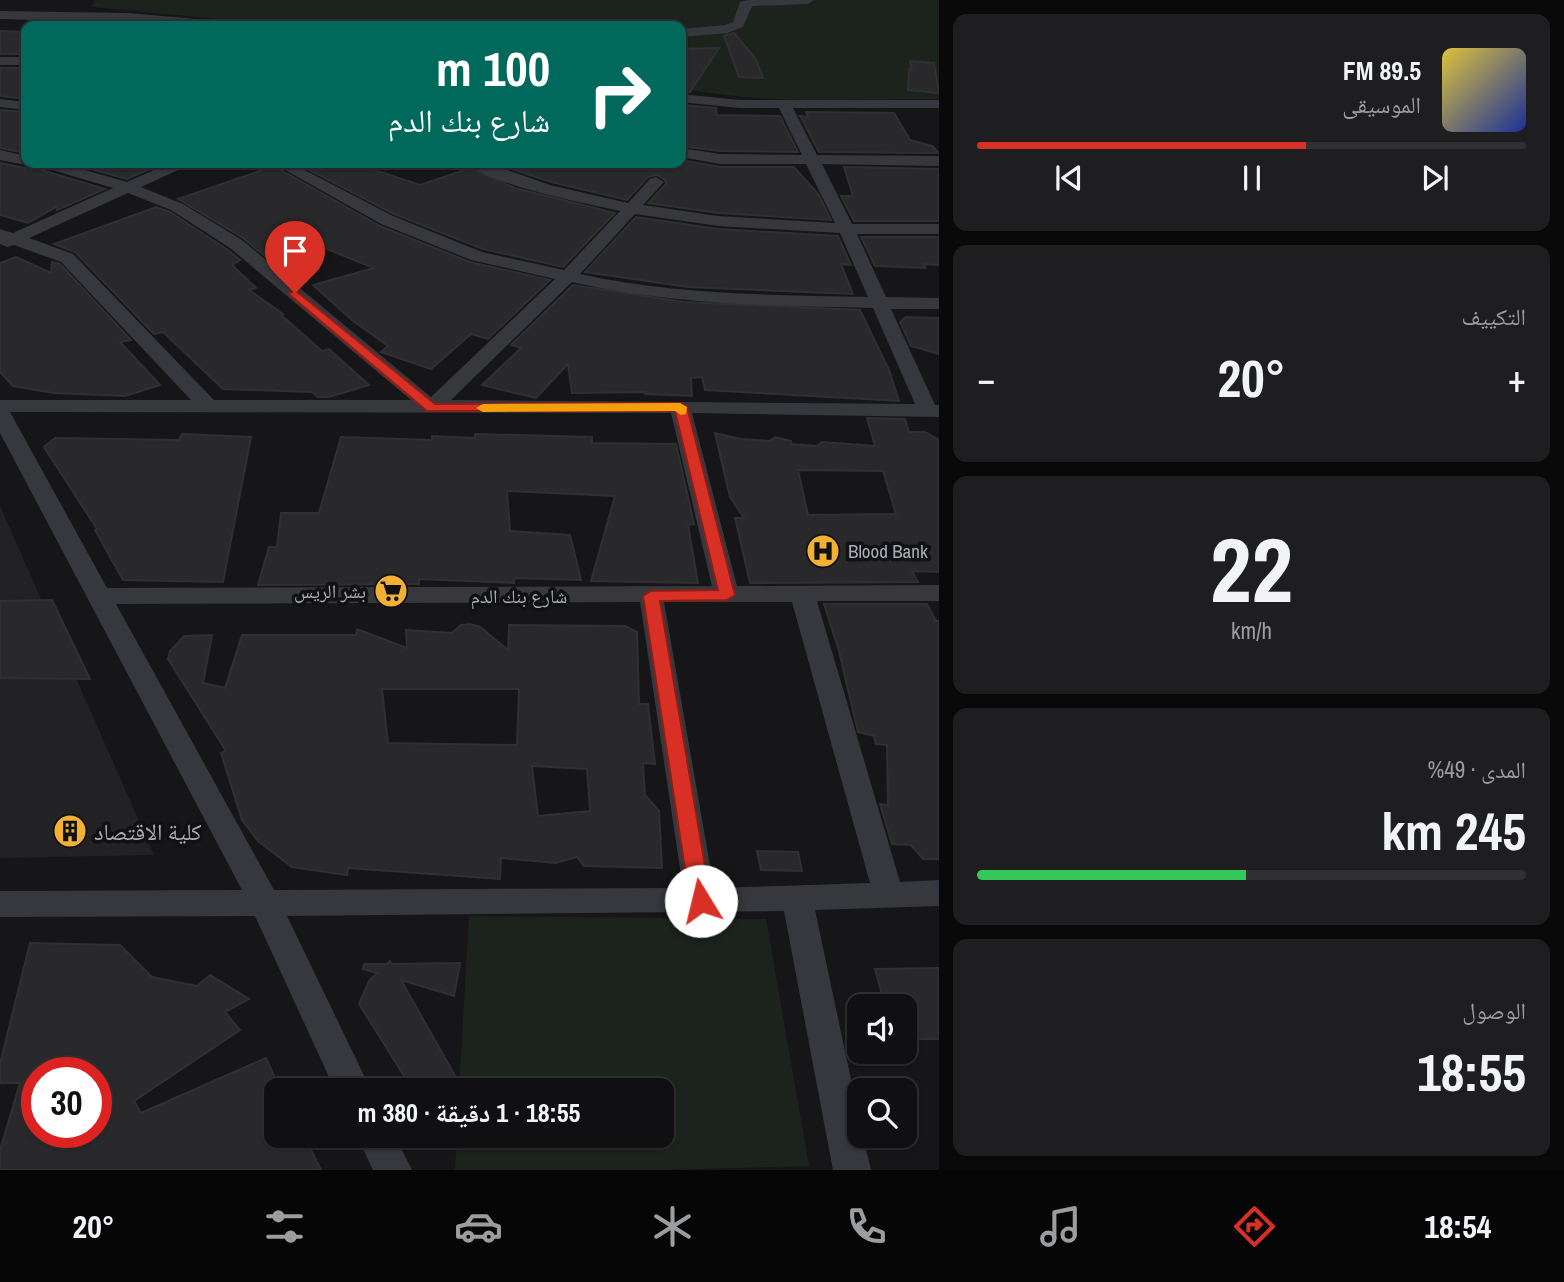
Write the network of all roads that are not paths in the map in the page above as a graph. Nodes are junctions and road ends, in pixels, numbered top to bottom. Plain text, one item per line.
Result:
1 (808, 0) edge
2 (0, 15) edge
3 (0, 21) edge
4 (173, 21) edge
5 (21, 22) edge
6 (686, 33) edge
7 (0, 61) edge
8 (21, 61) edge
9 (686, 99) edge
10 (0, 103) edge
11 (939, 104) edge
12 (21, 105) edge
13 (784, 105) junction
14 (686, 154) edge
15 (0, 155) edge
16 (21, 159) edge
17 (814, 161) junction
18 (939, 161) edge
19 (61, 168) edge
20 (170, 168) edge
21 (289, 168) edge
22 (486, 168) edge
23 (656, 182) dead end
24 (126, 187) junction
25 (632, 209) junction
26 (939, 229) edge
27 (847, 230) junction
28 (5, 239) edge
29 (568, 276) junction
30 (879, 303) junction
31 (939, 304) edge
32 (0, 406) edge
33 (209, 407) junction
34 (680, 407) junction
35 (432, 408) junction
36 (933, 411) edge
37 (0, 414) edge
38 (939, 593) edge
39 (802, 594) junction
40 (727, 595) junction
41 (99, 596) junction
42 (651, 596) junction
43 (939, 893) edge
44 (889, 897) junction
45 (796, 898) junction
46 (701, 901) junction
47 (0, 904) edge
48 (266, 905) junction
49 (347, 1078) edge
50 (381, 1148) edge
51 (393, 1170) edge
52 (852, 1170) edge

1 - 6 street
2 - 4 street
3 - 5 street
7 - 8 street
9 - 13 street
10 - 12 street
11 - 13 street
13 - 17 street
14 - 17 street
15 - 16 street
17 - 18 street
17 - 27 street
19 - 24 street
20 - 24 street
21 - 29 street
22 - 25 street
23 - 25 street
24 - 28 street
24 - 35 street
25 - 27 street
25 - 29 street
26 - 27 street
27 - 30 street
28 - 33 street
29 - 30 street
29 - 35 street
30 - 31 street
30 - 36 street
32 - 33 street
33 - 35 street
34 - 35 street
34 - 36 street
34 - 40 street
37 - 41 street
38 - 39 street, شارع بنك الدم
39 - 40 street, شارع بنك الدم
39 - 44 street
40 - 42 street, شارع بنك الدم
41 - 42 street, شارع بنك الدم
41 - 48 street
42 - 46 street
43 - 44 street
44 - 45 street
45 - 46 street
45 - 52 street
46 - 48 street
47 - 48 street
48 - 49 street
50 - 51 street

